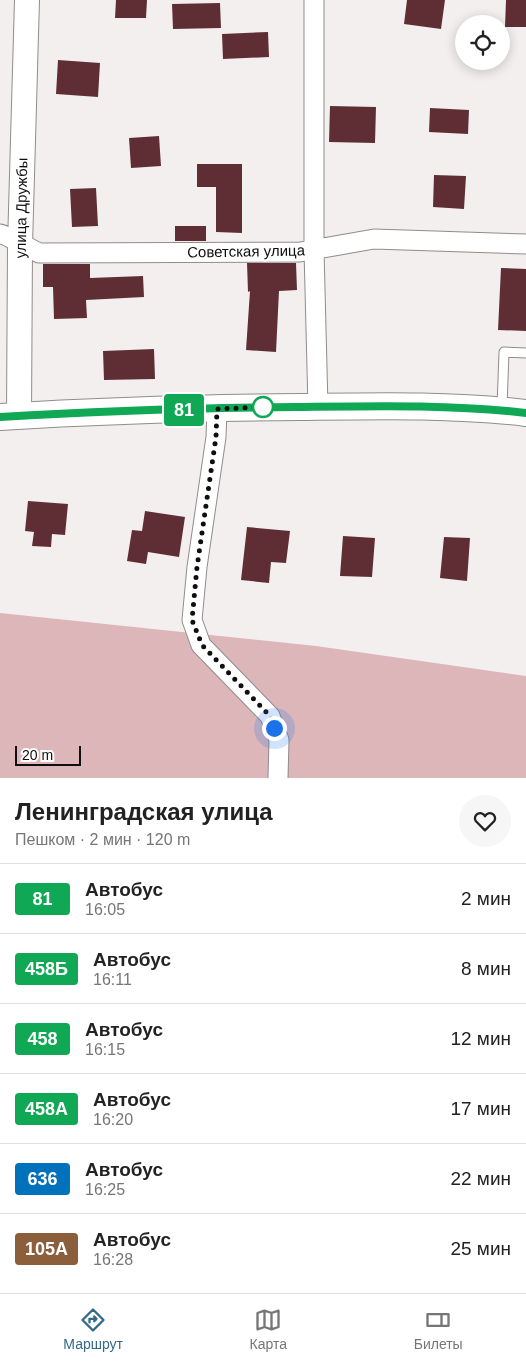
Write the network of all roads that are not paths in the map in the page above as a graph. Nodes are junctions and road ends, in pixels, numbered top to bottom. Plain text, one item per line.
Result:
1 (27, 0) edge
2 (314, 0) edge
3 (10, 239) edge
4 (526, 244) edge
5 (314, 250) junction
6 (526, 353) edge
7 (318, 407) junction
8 (217, 409) junction
9 (514, 412) edge
10 (9, 416) edge
11 (278, 778) edge

1 - 3 street, улица Дружбы
2 - 5 street
3 - 5 street, Советская улица
3 - 10 street, улица Дружбы
4 - 5 street, Советская улица
5 - 7 street
6 - 9 lane
7 - 8 main road
7 - 9 main road
8 - 10 main road
8 - 11 street

